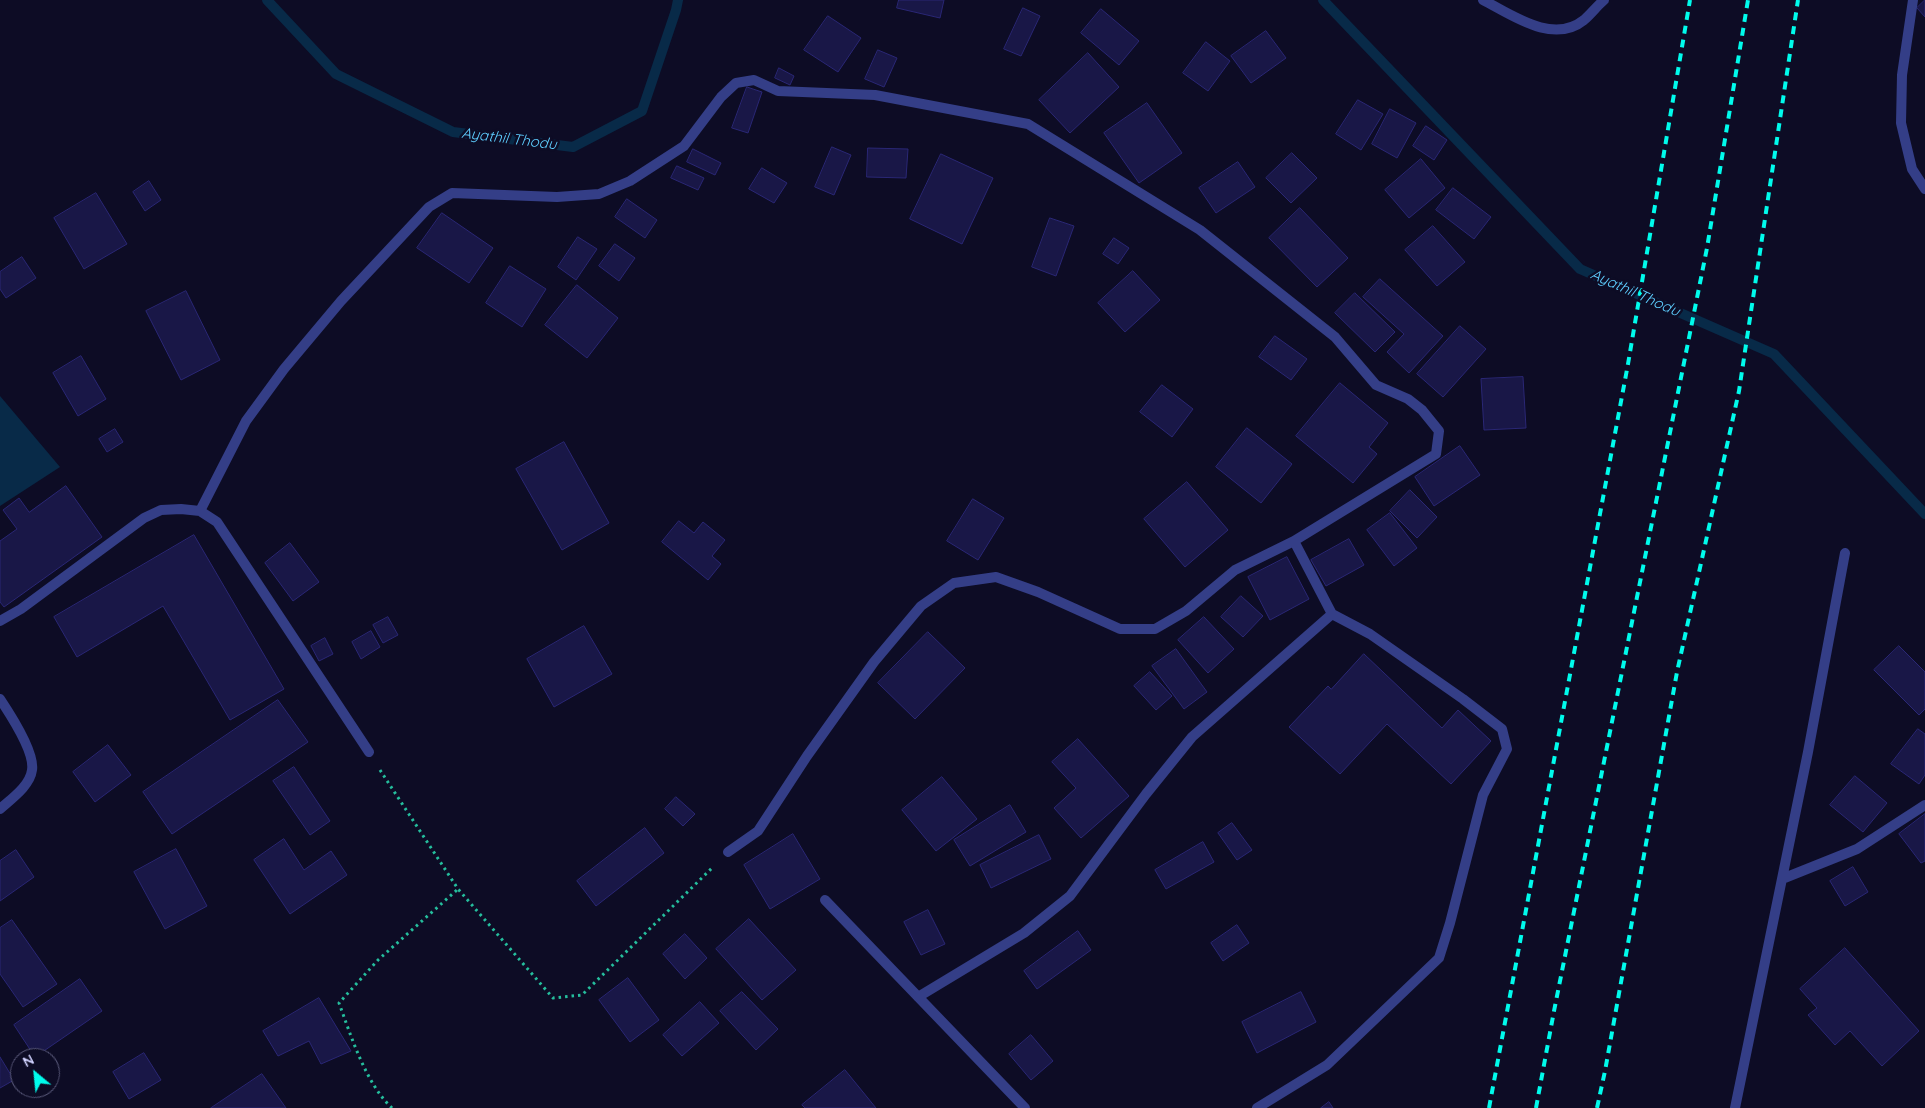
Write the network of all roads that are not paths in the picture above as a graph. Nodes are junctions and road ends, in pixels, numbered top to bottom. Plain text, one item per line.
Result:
1 (1484, 0) edge
2 (1604, 0) edge
3 (1913, 0) edge
4 (1925, 189) edge
5 (200, 511) junction
6 (1294, 541) junction
7 (1845, 553) dead end
8 (1332, 614) junction
9 (0, 621) edge
10 (0, 699) edge
11 (369, 752) road end
12 (1925, 804) edge
13 (0, 809) edge
14 (728, 852) road end
15 (1782, 879) junction
16 (825, 900) dead end
17 (918, 996) junction
18 (1025, 1108) edge
19 (1257, 1108) edge
20 (1735, 1108) edge

1 - 2 street
3 - 4 street
5 - 6 street
5 - 9 street
5 - 11 street
6 - 8 street
6 - 14 street
7 - 15 street
8 - 17 street
8 - 19 street
10 - 13 street
12 - 15 street
15 - 20 street
16 - 17 street
17 - 18 street

